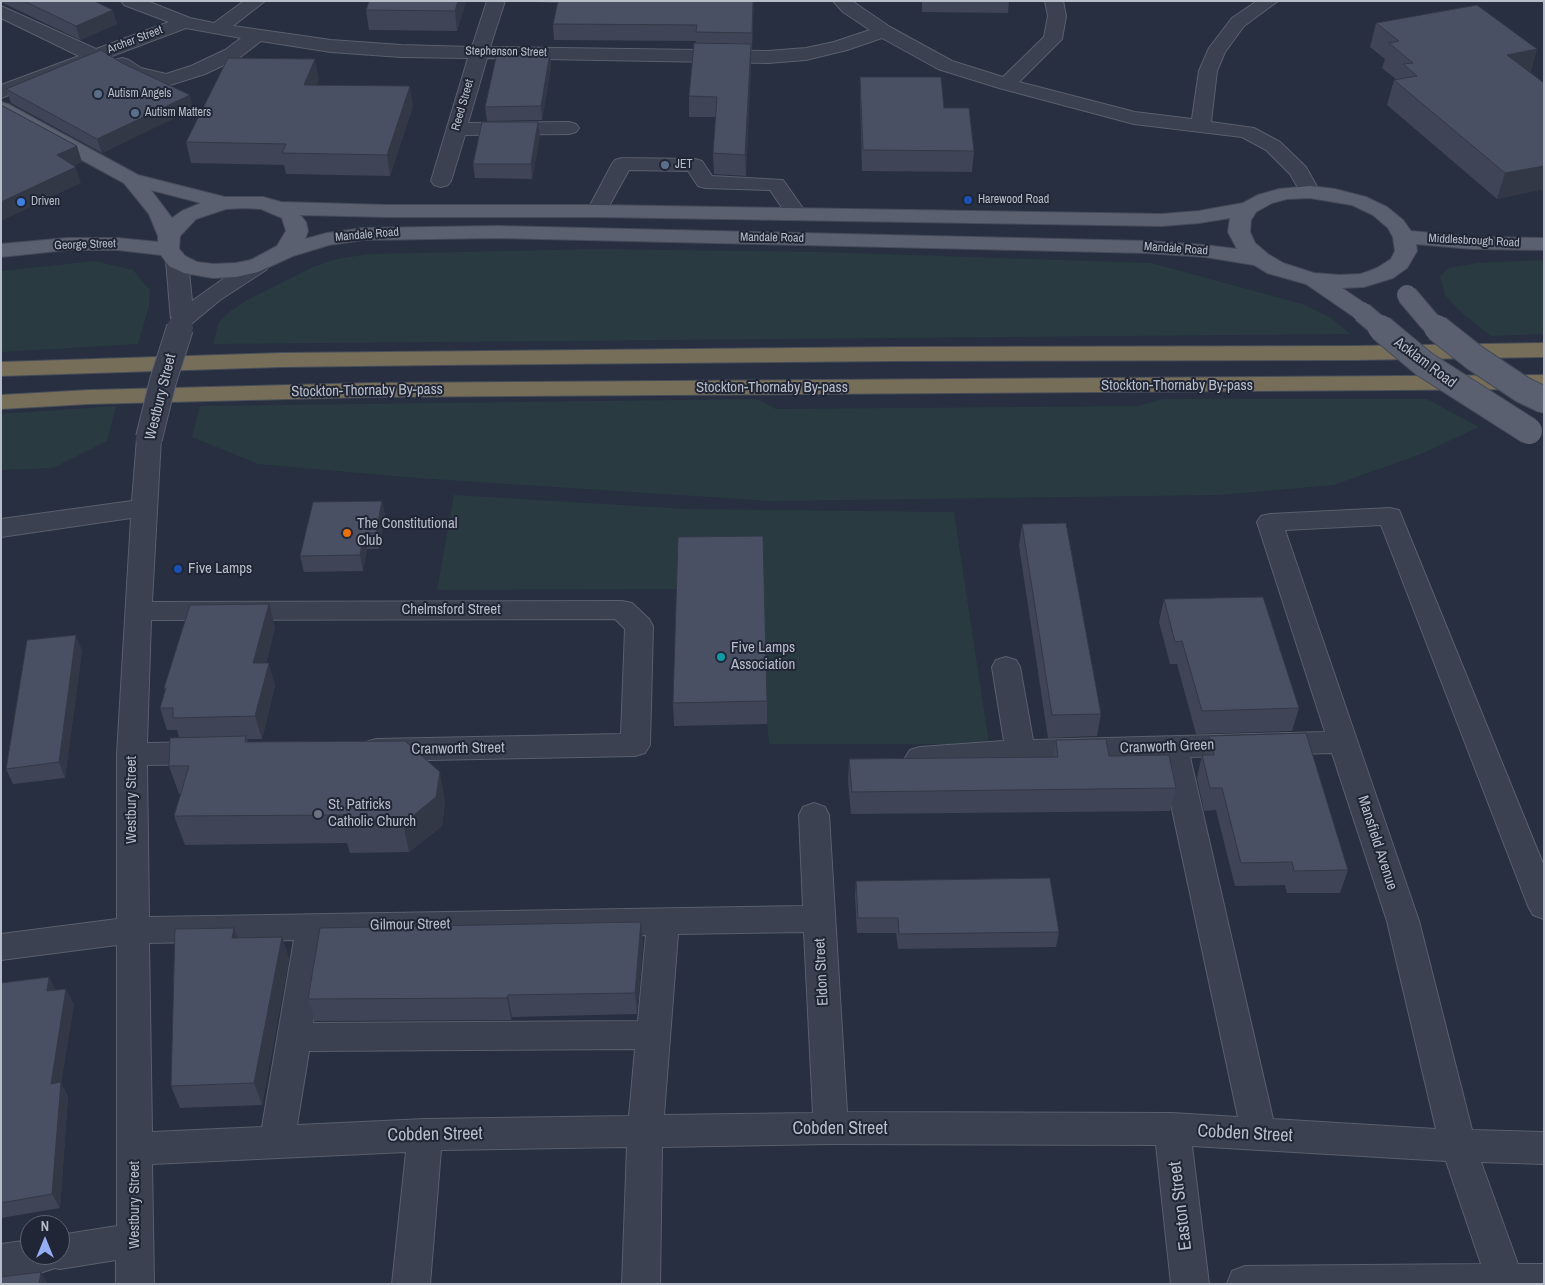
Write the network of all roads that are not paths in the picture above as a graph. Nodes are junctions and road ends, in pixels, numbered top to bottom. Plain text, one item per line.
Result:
1 (130, 1) edge
2 (256, 1) edge
3 (496, 1) edge
4 (842, 1) edge
5 (1054, 1) edge
6 (1269, 1) edge
7 (1, 11) edge
8 (185, 22) junction
9 (217, 29) junction
10 (884, 31) junction
11 (257, 35) junction
12 (479, 52) junction
13 (102, 53) junction
14 (1006, 84) junction
15 (1, 92) edge
16 (1, 108) edge
17 (1202, 126) junction
18 (569, 128) dead end
19 (456, 129) junction
20 (131, 179) junction
21 (441, 181) dead end
22 (1310, 192) junction
23 (225, 203) junction
24 (279, 208) junction
25 (1249, 208) junction
26 (597, 211) junction
27 (796, 214) junction
28 (1404, 237) junction
29 (1544, 244) edge
30 (171, 248) junction
31 (1, 251) edge
32 (285, 251) junction
33 (1260, 259) junction
34 (1399, 263) junction
35 (258, 265) junction
36 (1312, 279) junction
37 (182, 320) junction
38 (1544, 350) edge
39 (1, 369) edge
40 (1544, 382) edge
41 (1544, 400) edge
42 (1, 402) edge
43 (1536, 434) edge
44 (144, 508) junction
45 (1, 528) edge
46 (138, 611) junction
47 (1006, 667) dead end
48 (1343, 742) junction
49 (635, 746) joint
50 (1173, 747) junction
51 (352, 750) edge
52 (1020, 751) junction
53 (236, 752) edge
54 (132, 754) junction
55 (920, 758) edge
56 (814, 815) dead end
57 (1544, 906) edge
58 (819, 919) junction
59 (663, 921) junction
60 (312, 927) junction
61 (132, 930) junction
62 (1, 947) edge
63 (654, 1035) junction
64 (294, 1037) junction
65 (831, 1128) junction
66 (1172, 1129) junction
67 (646, 1132) junction
68 (425, 1135) junction
69 (1259, 1135) junction
70 (277, 1142) junction
71 (1458, 1146) junction
72 (1544, 1148) edge
73 (136, 1149) junction
74 (136, 1240) junction
75 (70, 1250) edge
76 (20, 1259) edge
77 (1, 1262) edge
78 (1544, 1282) edge
79 (1330, 1283) edge
80 (1506, 1283) edge
81 (135, 1284) edge
82 (411, 1284) edge
83 (641, 1284) edge
84 (1190, 1284) edge
85 (1245, 1284) edge

1 - 8 street, Stephenson Street
2 - 9 street
3 - 12 street, Reed Street
4 - 10 street
5 - 14 street
6 - 17 street
7 - 13 street
8 - 9 street, Stephenson Street
8 - 13 street, Archer Street
9 - 11 street, Stephenson Street
10 - 12 street, Stephenson Street
10 - 14 street
11 - 12 street, Stephenson Street
11 - 13 street
12 - 19 street, Reed Street
13 - 15 street, Archer Street
14 - 17 street
16 - 20 main road, Mandale Road
17 - 22 street
18 - 19 street
19 - 21 street, Reed Street
20 - 23 main road, Mandale Road
20 - 30 main road, Mandale Road
22 - 25 main road, Mandale Road
22 - 28 main road, Mandale Road
23 - 24 main road, Mandale Road
23 - 30 main road, Mandale Road
24 - 26 main road, Mandale Road
24 - 32 main road
25 - 27 main road, Mandale Road
25 - 33 main road
26 - 27 main road, Mandale Road
26 - 27 street
28 - 29 main road, Middlesbrough Road
28 - 34 main road
30 - 31 main road, George Street
30 - 35 main road, Mandale Road
30 - 37 street, Westbury Street
32 - 33 main road, Mandale Road
32 - 35 main road, Mandale Road
33 - 36 main road
34 - 36 main road
34 - 41 main road, bridge
35 - 37 street
36 - 43 main road, Acklam Road, bridge
37 - 44 street, Westbury Street, bridge
38 - 39 highway
40 - 42 highway, Stockton-Thornaby By-pass
44 - 45 street
44 - 46 street, Westbury Street
46 - 49 street, Chelmsford Street
46 - 54 street, Westbury Street
47 - 52 street
48 - 50 street, Cranworth Green
48 - 57 street, Mansfield Avenue
48 - 71 street, Mansfield Avenue
49 - 51 street, Cranworth Street
50 - 52 street, Cranworth Green
50 - 69 street
52 - 55 street, Cranworth Green
53 - 54 street
54 - 61 street, Westbury Street
56 - 58 street, Eldon Street
58 - 59 street, Gilmour Street
58 - 65 street, Eldon Street
59 - 60 street, Gilmour Street
59 - 63 street
60 - 61 street, Gilmour Street
60 - 64 street
61 - 62 street, Gilmour Street
61 - 73 street, Westbury Street
63 - 64 street
63 - 67 street
64 - 70 street
65 - 66 street, Cobden Street
65 - 67 street, Cobden Street
66 - 69 street, Cobden Street
66 - 84 street, Easton Street
67 - 68 street, Cobden Street
67 - 83 street
68 - 70 street, Cobden Street
68 - 82 street
69 - 71 street, Cobden Street
70 - 73 street, Cobden Street
71 - 72 street, Cobden Street
71 - 80 street, Mansfield Avenue
73 - 74 street, Westbury Street
74 - 75 street
74 - 81 street, Westbury Street
76 - 77 street
78 - 80 street
79 - 80 street
79 - 85 street

